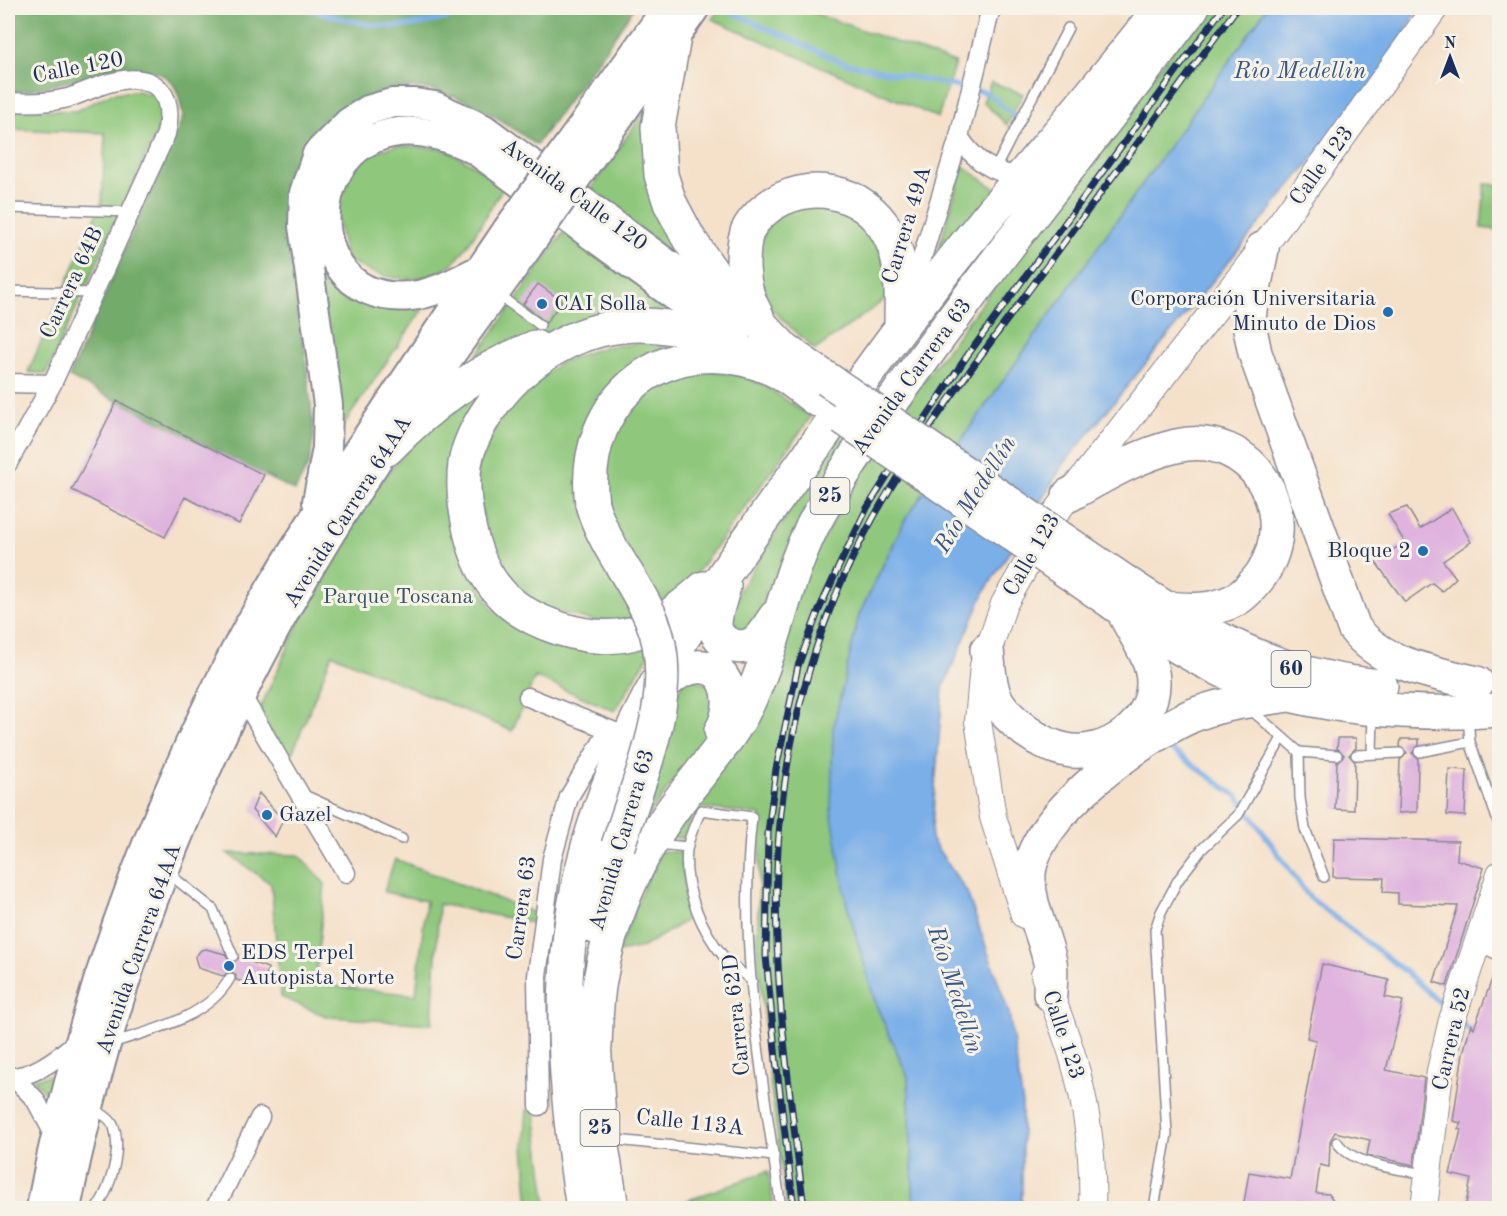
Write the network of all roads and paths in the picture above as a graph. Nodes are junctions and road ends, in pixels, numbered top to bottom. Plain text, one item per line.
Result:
1 (991, 8) edge
2 (1160, 8) edge
3 (1192, 8) edge
4 (1435, 8) edge
5 (682, 16) edge
6 (1068, 28) dead end
7 (8, 102) edge
8 (170, 118) joint
9 (959, 136) junction
10 (1008, 174) junction
11 (8, 208) edge
12 (130, 212) junction
13 (1262, 249) junction
14 (488, 281) junction
15 (8, 291) edge
16 (93, 293) junction
17 (540, 325) dead end
18 (610, 327) junction
19 (901, 327) junction
20 (779, 360) junction
21 (8, 383) edge
22 (52, 384) junction
23 (387, 449) junction
24 (8, 463) edge
25 (1069, 495) junction
26 (592, 504) joint
27 (312, 521) junction
28 (730, 564) junction
29 (1120, 598) junction
30 (1164, 608) junction
31 (780, 610) junction
32 (987, 650) junction
33 (1289, 695) junction
34 (242, 696) junction
35 (528, 698) dead end
36 (1243, 701) junction
37 (643, 705) junction
38 (1478, 705) edge
39 (1373, 708) junction
40 (1500, 710) edge
41 (618, 734) junction
42 (1282, 738) junction
43 (1299, 752) junction
44 (1419, 752) dead end
45 (1400, 753) dead end
46 (1372, 754) junction
47 (1337, 755) dead end
48 (1356, 755) dead end
49 (297, 791) junction
50 (692, 802) junction
51 (1500, 827) edge
52 (402, 839) dead end
53 (651, 843) junction
54 (688, 847) junction
55 (165, 870) junction
56 (346, 873) dead end
57 (1500, 874) edge
58 (1324, 877) dead end
59 (1489, 946) edge
60 (233, 956) dead end
61 (230, 978) dead end
62 (752, 981) junction
63 (1050, 994) junction
64 (95, 1039) junction
65 (595, 1047) junction
66 (10, 1077) edge
67 (539, 1106) dead end
68 (88, 1108) junction
69 (260, 1117) dead end
70 (68, 1137) junction
71 (601, 1138) junction
72 (1336, 1142) dead end
73 (774, 1156) junction
74 (1428, 1174) junction
75 (41, 1209) edge
76 (66, 1209) edge
77 (97, 1209) edge
78 (215, 1209) edge
79 (583, 1209) edge
80 (612, 1209) edge
81 (782, 1209) edge
82 (1092, 1209) edge
83 (1154, 1209) edge
84 (1424, 1209) edge

1 - 9 street, Carrera 49A
2 - 10 highway, Avenida Carrera 63 / 25
3 - 31 highway, Avenida Carrera 63 / 25
4 - 13 main road, Calle 123
5 - 14 main road, Avenida Carrera 64AA, bridge
5 - 20 highway
6 - 10 lane
7 - 8 street, Calle 120
8 - 12 street, Carrera 64B
9 - 10 street
9 - 19 street, Carrera 49A
10 - 19 highway, Avenida Carrera 63 / 25
11 - 12 lane
12 - 16 street, Carrera 64B
13 - 25 main road, Calle 123
13 - 38 highway
14 - 17 lane
14 - 20 main road, Avenida Calle 120
14 - 23 main road, Avenida Carrera 64AA
14 - 27 main road, Avenida Carrera 64AA
15 - 16 lane
16 - 22 street, Carrera 64B
18 - 20 highway
18 - 23 highway
18 - 28 highway
19 - 20 highway
19 - 28 highway, Avenida Carrera 63 / 25
20 - 26 highway, Avenida Calle 120
20 - 27 main road, Avenida Calle 120
20 - 29 highway, Avenida Calle 120 / 60, bridge
21 - 22 street
22 - 24 street, Carrera 64B
23 - 34 main road, Avenida Carrera 64AA
25 - 30 highway
25 - 32 main road, Calle 123
26 - 65 highway, Avenida Carrera 63, bridge
27 - 64 main road, Avenida Carrera 64AA
28 - 31 highway
28 - 37 highway, Avenida Carrera 63 / 25
29 - 30 highway, 60
29 - 32 highway
29 - 33 highway, 60
30 - 38 highway, 60
31 - 50 highway, Avenida Carrera 63 / 25
32 - 63 main road, Calle 123
33 - 36 highway
33 - 39 highway, 60
34 - 49 street
34 - 55 main road, Avenida Carrera 64AA
35 - 41 street
36 - 42 lane
36 - 63 highway
37 - 41 highway, Avenida Carrera 63 / 25
37 - 50 highway
38 - 39 highway, 60
38 - 40 highway, 60
38 - 44 lane
38 - 51 lane
39 - 46 lane
41 - 67 street, Carrera 63
41 - 79 highway, Avenida Carrera 63 / 25
42 - 43 lane
42 - 83 lane
43 - 47 lane
43 - 58 lane
45 - 46 lane
46 - 48 lane
49 - 52 lane
49 - 56 street
50 - 53 highway, Avenida Carrera 63 / 25
50 - 54 lane
50 - 62 lane, Carrera 62D
53 - 54 lane
53 - 65 highway, Avenida Carrera 63 / 25
54 - 62 lane
55 - 60 lane
55 - 64 main road, Avenida Carrera 64AA
57 - 59 main road, Carrera 52
59 - 74 main road, Carrera 52
61 - 64 lane
62 - 73 lane, Carrera 62D
63 - 82 main road, Calle 123
64 - 66 street
64 - 68 main road, Avenida Carrera 64AA
64 - 70 main road, Avenida Carrera 64AA
65 - 71 highway, Avenida Carrera 63 / 25
66 - 70 street
68 - 70 main road, Avenida Carrera 64AA
68 - 77 lane
69 - 78 street
70 - 75 main road
70 - 76 main road
71 - 73 lane, Calle 113A
71 - 80 highway, Avenida Carrera 63 / 25
72 - 74 lane
73 - 81 lane, Carrera 62D
74 - 84 main road, Carrera 52

